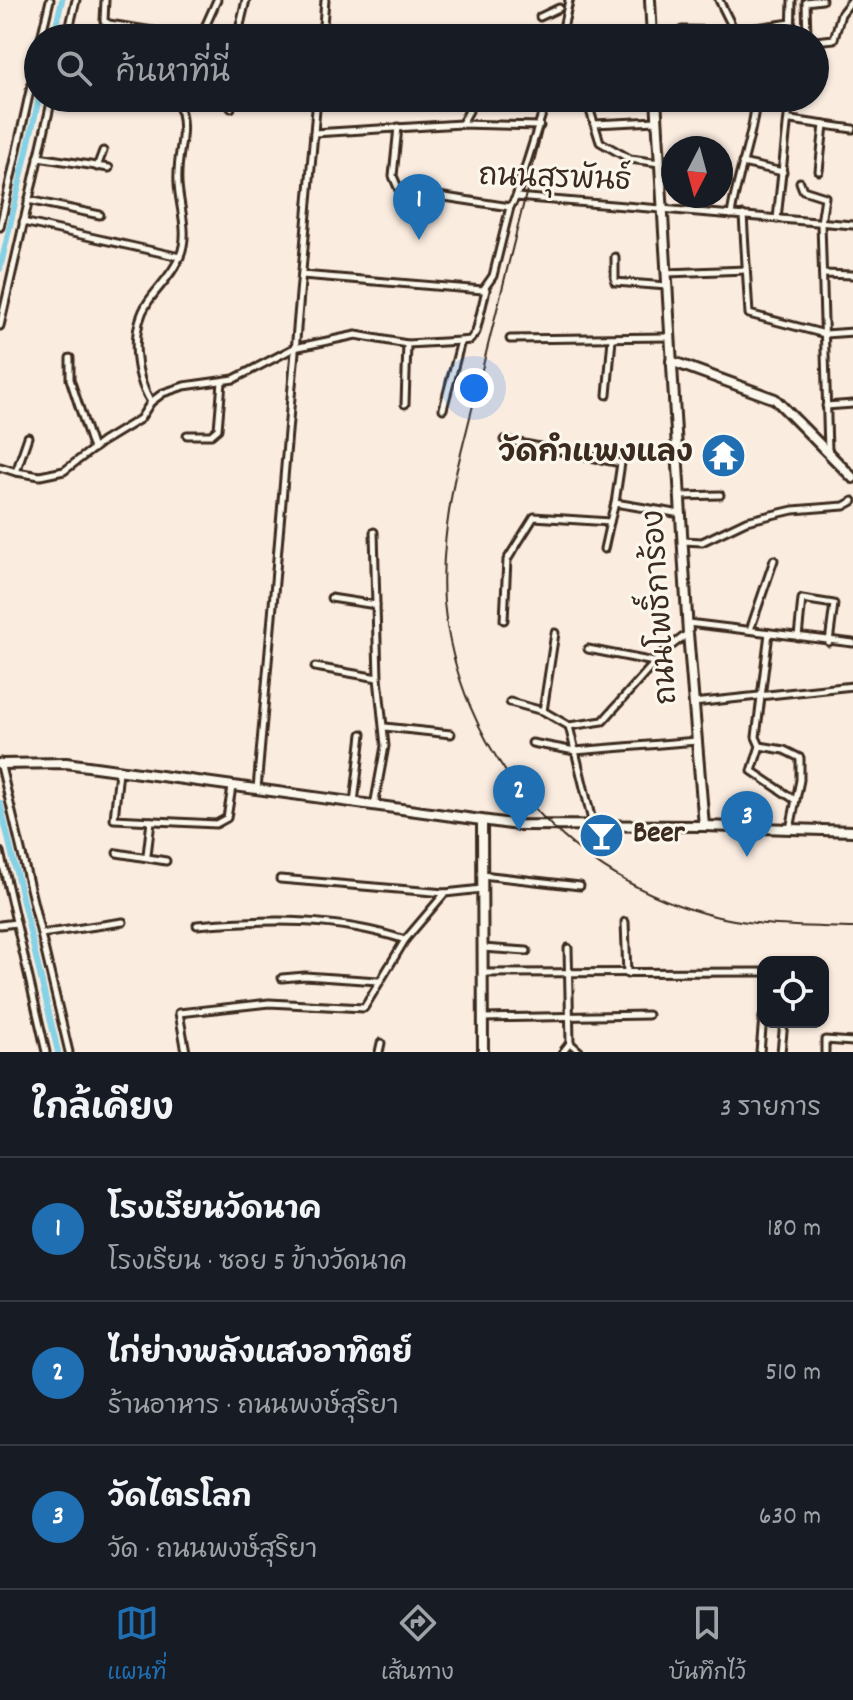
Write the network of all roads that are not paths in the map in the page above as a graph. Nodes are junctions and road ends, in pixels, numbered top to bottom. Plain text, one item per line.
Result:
1 (50, 0) edge
2 (76, 0) edge
3 (105, 0) edge
4 (217, 0) edge
5 (246, 0) edge
6 (325, 0) edge
7 (559, 0) edge
8 (569, 0) edge
9 (650, 0) edge
10 (719, 0) edge
11 (792, 0) edge
12 (822, 0) edge
13 (852, 0) edge
14 (562, 9) junction
15 (540, 17) dead end
16 (791, 23) joint
17 (44, 24) edge
18 (70, 24) edge
19 (109, 24) edge
20 (205, 24) edge
21 (240, 24) edge
22 (323, 24) edge
23 (561, 24) edge
24 (651, 24) edge
25 (731, 24) edge
26 (784, 24) edge
27 (807, 24) edge
28 (829, 40) edge
29 (25, 112) edge
30 (49, 112) edge
31 (182, 112) edge
32 (316, 112) edge
33 (468, 112) edge
34 (544, 112) edge
35 (590, 112) edge
36 (657, 112) edge
37 (755, 112) edge
38 (790, 112) edge
39 (790, 120) junction
40 (657, 121) junction
41 (461, 124) junction
42 (594, 124) junction
43 (824, 125) junction
44 (540, 126) junction
45 (398, 127) junction
46 (853, 129) edge
47 (314, 133) junction
48 (103, 151) dead end
49 (38, 157) junction
50 (660, 163) junction
51 (742, 163) junction
52 (97, 167) junction
53 (109, 168) dead end
54 (819, 171) dead end
55 (783, 172) junction
56 (800, 182) dead end
57 (661, 185) edge
58 (516, 197) junction
59 (28, 200) junction
60 (510, 207) junction
61 (661, 207) edge
62 (662, 208) edge
63 (671, 208) edge
64 (100, 215) dead end
65 (731, 215) junction
66 (743, 215) junction
67 (777, 219) junction
68 (23, 222) junction
69 (821, 223) junction
70 (853, 225) edge
71 (0, 227) edge
72 (180, 257) junction
73 (615, 257) dead end
74 (746, 270) junction
75 (666, 273) junction
76 (823, 274) junction
77 (302, 275) junction
78 (853, 275) edge
79 (668, 286) junction
80 (486, 289) junction
81 (0, 326) edge
82 (853, 332) edge
83 (825, 334) junction
84 (670, 337) junction
85 (510, 339) dead end
86 (612, 339) junction
87 (461, 341) junction
88 (407, 344) junction
89 (295, 347) junction
90 (70, 358) dead end
91 (671, 361) junction
92 (222, 382) junction
93 (607, 395) dead end
94 (151, 402) junction
95 (405, 404) dead end
96 (853, 404) edge
97 (826, 406) junction
98 (443, 409) dead end
99 (187, 435) dead end
100 (28, 437) dead end
101 (504, 440) dead end
102 (93, 449) junction
103 (828, 450) junction
104 (0, 467) edge
105 (16, 472) junction
106 (853, 478) edge
107 (720, 495) dead end
108 (680, 496) junction
109 (853, 501) edge
110 (615, 503) junction
111 (681, 514) junction
112 (610, 522) junction
113 (374, 532) dead end
114 (683, 541) junction
115 (604, 549) dead end
116 (774, 560) dead end
117 (331, 598) dead end
118 (376, 605) junction
119 (504, 620) dead end
120 (688, 628) junction
121 (750, 630) junction
122 (555, 633) dead end
123 (769, 633) junction
124 (798, 637) junction
125 (829, 642) junction
126 (853, 643) edge
127 (588, 649) dead end
128 (655, 662) junction
129 (315, 667) dead end
130 (378, 678) junction
131 (853, 686) edge
132 (760, 697) junction
133 (510, 702) dead end
134 (693, 703) junction
135 (543, 711) junction
136 (569, 726) junction
137 (385, 727) junction
138 (362, 734) dead end
139 (451, 734) dead end
140 (697, 741) junction
141 (532, 743) dead end
142 (760, 746) junction
143 (575, 751) junction
144 (0, 763) edge
145 (119, 771) junction
146 (233, 786) junction
147 (257, 789) junction
148 (796, 800) junction
149 (354, 804) junction
150 (374, 806) junction
151 (151, 821) junction
152 (482, 821) junction
153 (593, 825) junction
154 (704, 826) junction
155 (790, 830) junction
156 (853, 831) edge
157 (0, 852) edge
158 (117, 853) dead end
159 (147, 855) junction
160 (166, 861) dead end
161 (482, 875) junction
162 (280, 879) dead end
163 (580, 886) dead end
164 (482, 889) junction
165 (445, 893) junction
166 (123, 922) dead end
167 (625, 922) dead end
168 (16, 923) junction
169 (0, 925) edge
170 (197, 925) dead end
171 (41, 934) junction
172 (405, 940) junction
173 (482, 948) junction
174 (568, 948) dead end
175 (527, 951) dead end
176 (757, 972) edge
177 (482, 973) junction
178 (627, 974) junction
179 (569, 975) junction
180 (282, 978) dead end
181 (378, 981) junction
182 (648, 1015) dead end
183 (569, 1016) junction
184 (483, 1018) junction
185 (762, 1028) edge
186 (783, 1028) edge
187 (853, 1042) edge
188 (381, 1043) dead end
189 (570, 1043) junction
190 (46, 1052) edge
191 (69, 1052) edge
192 (186, 1052) edge
193 (379, 1052) edge
194 (483, 1052) edge
195 (563, 1052) edge
196 (580, 1052) edge
197 (760, 1052) edge
198 (781, 1052) edge
199 (825, 1052) edge

1 - 17 street
2 - 18 street
3 - 19 street
4 - 20 street
5 - 21 street
6 - 22 street
7 - 14 street
8 - 14 street
9 - 24 street
10 - 25 street
11 - 16 street
12 - 27 street
13 - 28 street
14 - 15 street
14 - 23 street
16 - 26 street
29 - 71 street
30 - 49 street
31 - 72 street
32 - 47 street
33 - 41 street
34 - 44 street
35 - 42 street
36 - 40 street, ถนนโพธิ์การ้อง
37 - 51 street
38 - 39 street
39 - 43 street
39 - 55 street
40 - 42 street
40 - 50 street, ถนนโพธิ์การ้อง
41 - 44 street
41 - 45 street
42 - 50 street
43 - 46 street
43 - 54 street
44 - 58 street
45 - 47 street
45 - 60 street, ถนนสุรพันธ์
47 - 77 street
48 - 52 street
49 - 52 street
49 - 59 street
50 - 57 street, ถนนโพธิ์การ้อง
51 - 55 street
51 - 65 street
52 - 53 street
55 - 67 street
56 - 69 street
58 - 60 street, ถนนสุรพันธ์
58 - 61 street, ถนนสุรพันธ์
59 - 64 street
59 - 68 street
60 - 80 street
62 - 75 street, ถนนโพธิ์การ้อง
63 - 65 street, ถนนสุรพันธ์
65 - 66 street, ถนนสุรพันธ์
66 - 67 street, ถนนสุรพันธ์
66 - 74 street
67 - 69 street, ถนนสุรพันธ์
68 - 72 street
68 - 81 street
69 - 70 street, ถนนสุรพันธ์
69 - 76 street
72 - 94 street
73 - 79 street
74 - 75 street
74 - 83 street
75 - 79 street, ถนนโพธิ์การ้อง
76 - 78 street
76 - 83 street
77 - 80 street
77 - 89 street
79 - 84 street, ถนนโพธิ์การ้อง
80 - 87 street
82 - 83 street
83 - 97 street
84 - 86 street
84 - 91 street, ถนนโพธิ์การ้อง
85 - 86 street
86 - 93 street
87 - 88 street
87 - 98 street
88 - 89 street
88 - 95 street
89 - 92 street
89 - 147 street
90 - 102 street
91 - 103 street
91 - 108 street, ถนนโพธิ์การ้อง
92 - 94 street
92 - 99 street
94 - 102 street
96 - 97 street
97 - 103 street
100 - 105 street
101 - 110 street
102 - 105 street
103 - 106 street
104 - 105 street
107 - 108 street
108 - 111 street, ถนนโพธิ์การ้อง
109 - 114 street
110 - 111 street
110 - 112 street
111 - 114 street, ถนนโพธิ์การ้อง
112 - 115 street
112 - 119 street
113 - 118 street
114 - 120 street, ถนนโพธิ์การ้อง
116 - 121 street
117 - 118 street
118 - 130 street
120 - 121 street
120 - 128 street
120 - 134 street, ถนนโพธิ์การ้อง
121 - 123 street
122 - 135 street
123 - 124 street
123 - 132 street
124 - 125 street
124 - 125 street
125 - 126 street
127 - 128 street
128 - 136 street
129 - 130 street
130 - 137 street
131 - 132 street
132 - 134 street
132 - 142 street
133 - 135 street
134 - 140 street, ถนนโพธิ์การ้อง
135 - 136 street
136 - 143 street
137 - 139 street
137 - 150 street
138 - 149 street
140 - 143 street
140 - 154 street, ถนนโพธิ์การ้อง
141 - 143 street
142 - 148 street
142 - 148 street
143 - 153 street
144 - 145 street
144 - 171 street
145 - 146 street
145 - 151 street
146 - 147 street
146 - 151 street
147 - 149 street
148 - 155 street
149 - 150 street
150 - 152 street
151 - 159 street
152 - 153 street
152 - 161 street
153 - 154 street
154 - 155 street
155 - 156 street
157 - 168 street
158 - 159 street
159 - 160 street
161 - 163 street
161 - 164 street
162 - 165 street
164 - 165 street
164 - 173 street
165 - 172 street
166 - 171 street
167 - 178 street
168 - 169 street
168 - 190 street
170 - 172 street
171 - 191 street
172 - 181 street
173 - 175 street
173 - 177 street
174 - 179 street
176 - 178 street
177 - 179 street
177 - 184 street
178 - 179 street
179 - 183 street
180 - 181 street
181 - 192 street
182 - 183 street
183 - 184 street
183 - 189 street
184 - 194 street
185 - 197 street
186 - 198 street
187 - 199 street
188 - 193 street
189 - 195 street
189 - 196 street

